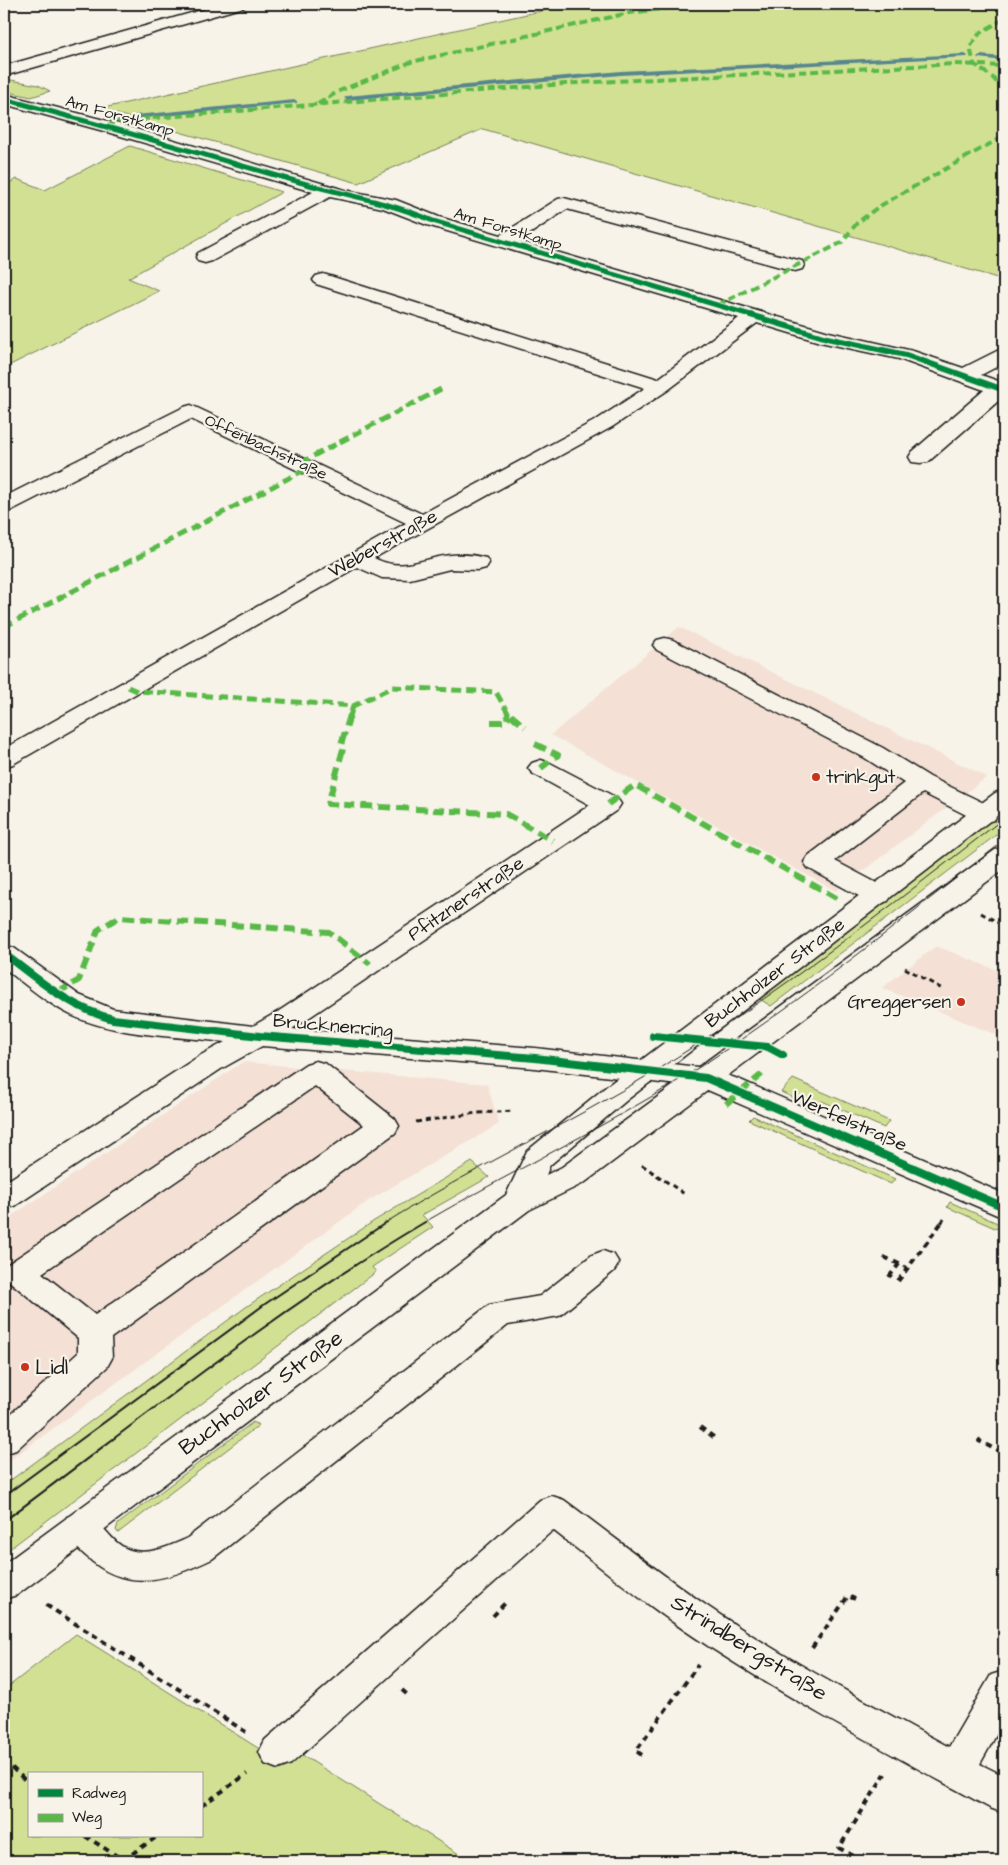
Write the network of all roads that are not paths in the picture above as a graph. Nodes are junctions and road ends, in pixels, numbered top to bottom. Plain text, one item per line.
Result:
1 (239, 4) edge
2 (4, 71) edge
3 (4, 99) edge
4 (34, 106) junction
5 (4, 116) edge
6 (327, 191) junction
7 (504, 242) junction
8 (205, 257) dead end
9 (796, 265) dead end
10 (323, 280) dead end
11 (753, 317) junction
12 (1004, 355) edge
13 (964, 376) junction
14 (661, 386) junction
15 (1001, 389) edge
16 (920, 457) dead end
17 (4, 505) edge
18 (422, 522) junction
19 (357, 558) junction
20 (478, 563) dead end
21 (665, 645) dead end
22 (4, 759) edge
23 (541, 768) dead end
24 (920, 782) junction
25 (995, 806) edge
26 (1004, 856) edge
27 (878, 895) junction
28 (4, 954) edge
29 (260, 1036) junction
30 (332, 1043) junction
31 (316, 1071) junction
32 (647, 1071) junction
33 (692, 1077) junction
34 (4, 1198) edge
35 (518, 1202) junction
36 (1004, 1207) edge
37 (603, 1263) dead end
38 (94, 1333) junction
39 (4, 1440) edge
40 (79, 1527) junction
41 (4, 1584) edge
42 (1004, 1687) edge
43 (278, 1752) road end
44 (956, 1770) junction
45 (1004, 1796) edge

1 - 2 street
3 - 4 street, Am Forstkamp
4 - 5 street
4 - 6 street, Am Forstkamp
6 - 7 street, Am Forstkamp
6 - 8 street
7 - 9 street
7 - 11 street, Am Forstkamp
10 - 14 street
11 - 13 street, Am Forstkamp
11 - 14 street, Weberstraße
12 - 13 street
13 - 15 street, Am Forstkamp
14 - 18 street, Weberstraße
15 - 16 street
17 - 18 street, Offenbachstraße
18 - 19 street, Weberstraße
19 - 20 street
19 - 22 street, Weberstraße
21 - 24 street
23 - 29 street, Pfitznerstraße
24 - 25 street
24 - 27 street
25 - 27 street, Buchholzer Straße
26 - 33 street, Buchholzer Straße
27 - 32 street, Buchholzer Straße
28 - 29 street, Brucknerring
29 - 30 street, Brucknerring
29 - 34 street, Brucknerring
30 - 31 street
30 - 32 street, Brucknerring
31 - 38 street
31 - 38 street
32 - 33 street, Brucknerring
32 - 35 street, Buchholzer Straße
33 - 35 street, Buchholzer Straße
33 - 36 street, Werfelstraße
35 - 40 street, Buchholzer Straße
37 - 40 street
38 - 39 street
40 - 41 street, Buchholzer Straße
42 - 44 street
43 - 44 street, Strindbergstraße
44 - 45 street, Strindbergstraße

